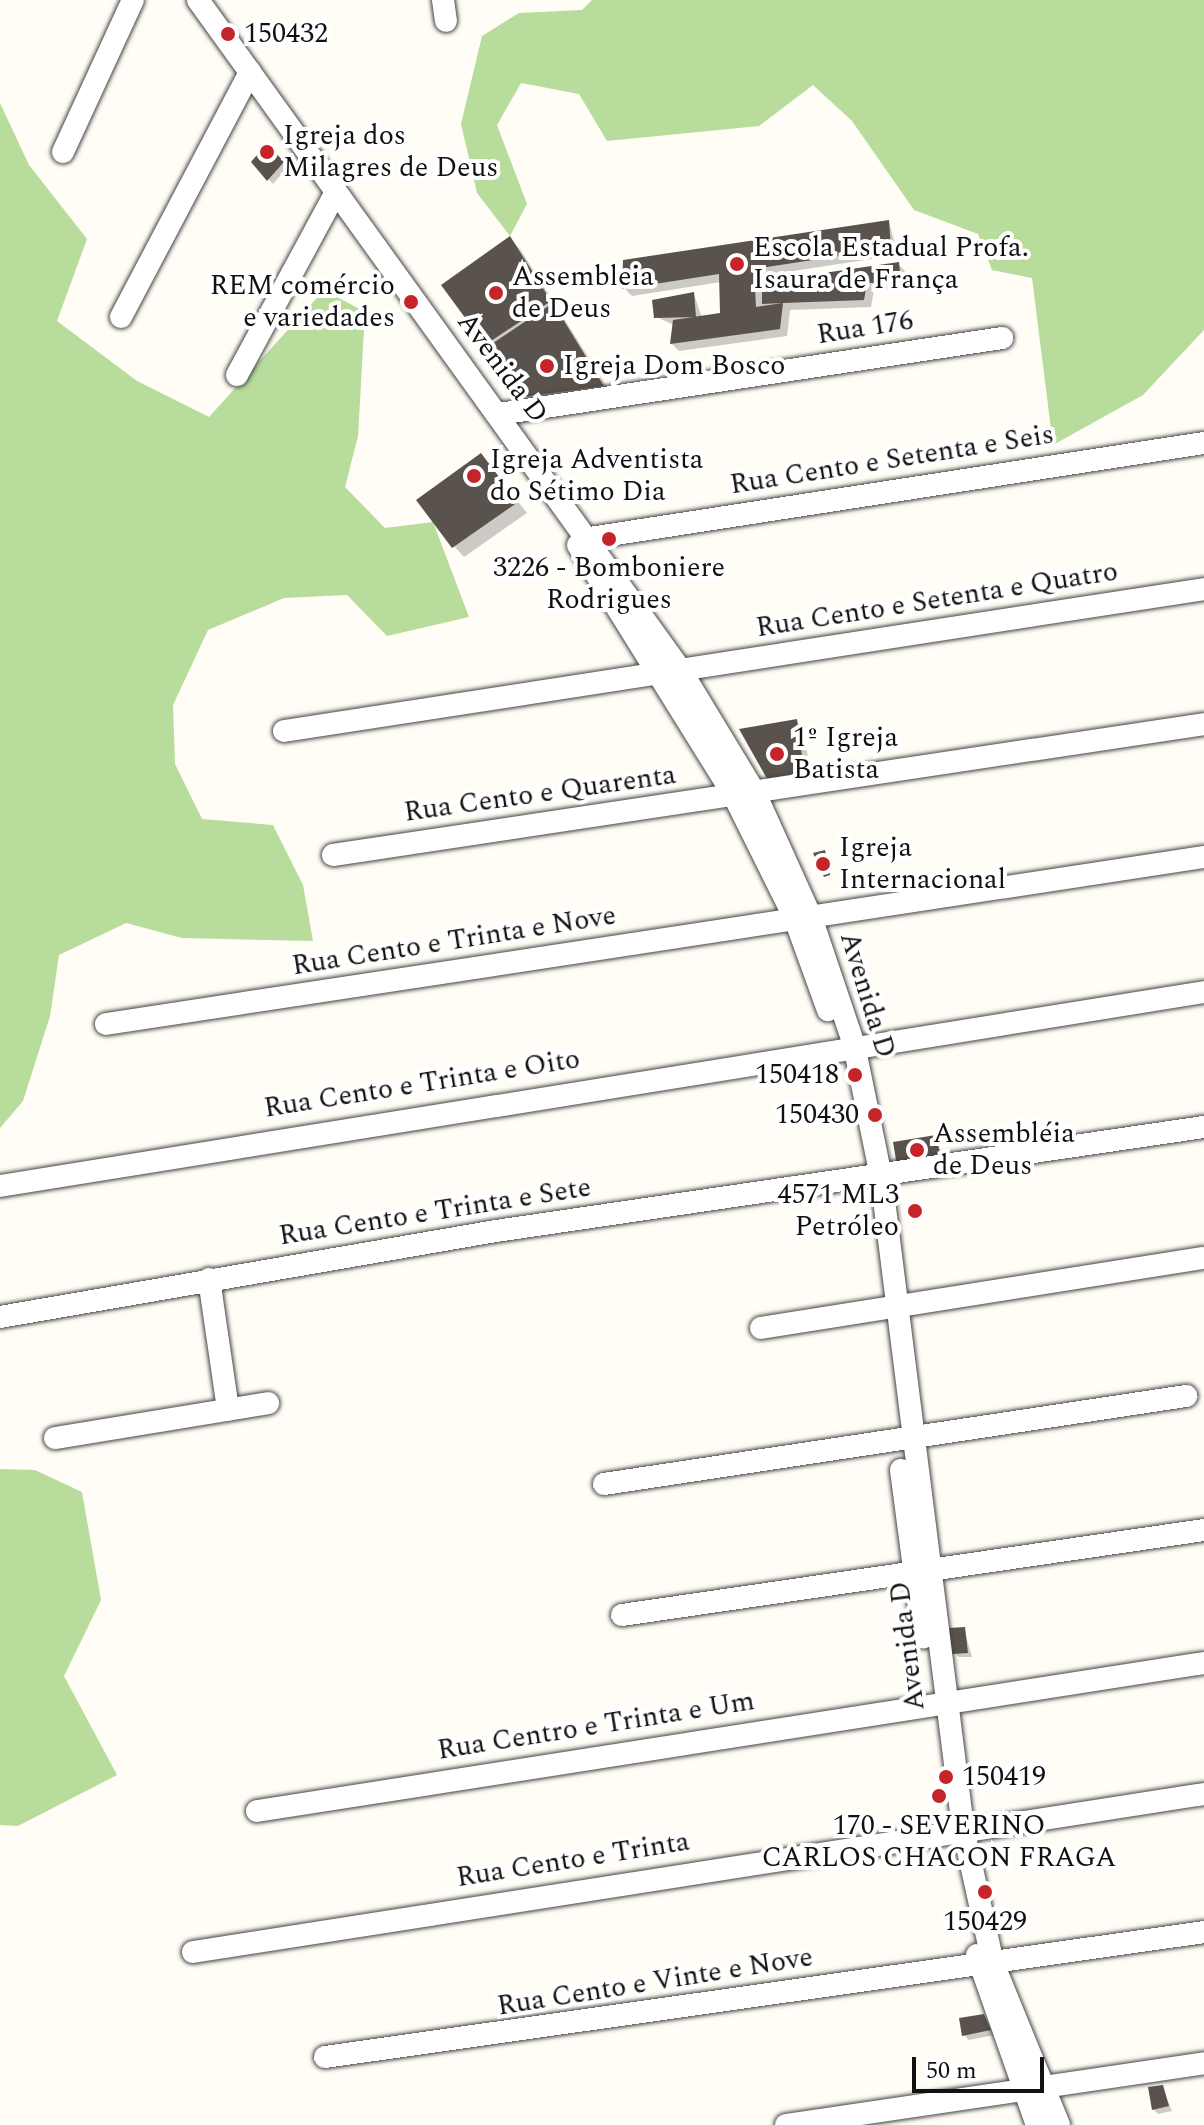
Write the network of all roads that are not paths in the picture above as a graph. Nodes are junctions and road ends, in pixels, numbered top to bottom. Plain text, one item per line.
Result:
1 (133, 0) edge
2 (198, 0) edge
3 (250, 72) junction
4 (63, 152) dead end
5 (336, 192) junction
6 (121, 317) dead end
7 (1002, 338) dead end
8 (237, 375) dead end
9 (494, 417) junction
10 (1204, 443) edge
11 (590, 538) junction
12 (1204, 589) edge
13 (669, 671) junction
14 (1204, 724) edge
15 (284, 731) dead end
16 (744, 794) junction
17 (333, 855) dead end
18 (1204, 857) edge
19 (803, 918) junction
20 (1204, 992) edge
21 (106, 1024) dead end
22 (848, 1046) junction
23 (1204, 1127) edge
24 (874, 1177) junction
25 (0, 1186) edge
26 (1204, 1258) edge
27 (209, 1279) junction
28 (890, 1306) junction
29 (0, 1317) edge
30 (761, 1328) dead end
31 (1186, 1396) dead end
32 (268, 1403) dead end
33 (228, 1410) junction
34 (55, 1438) dead end
35 (905, 1443) junction
36 (604, 1484) dead end
37 (1204, 1530) edge
38 (922, 1574) junction
39 (622, 1615) dead end
40 (1204, 1663) edge
41 (939, 1704) junction
42 (1204, 1794) edge
43 (257, 1811) dead end
44 (956, 1829) junction
45 (1204, 1932) edge
46 (193, 1952) dead end
47 (986, 1963) junction
48 (325, 2057) dead end
49 (1204, 2063) edge
50 (1030, 2089) junction
51 (786, 2125) edge
52 (1037, 2125) edge
53 (1059, 2125) edge

1 - 4 street
2 - 3 street, Avenida D
3 - 5 street, Avenida D
3 - 6 street
5 - 8 street
5 - 9 street, Avenida D
7 - 9 street, Rua 176
9 - 11 street, Avenida D
9 - 13 street, Avenida D
10 - 11 street, Rua Cento e Setenta e Seis
11 - 13 street, Avenida D
12 - 13 street, Rua Cento e Setenta e Quatro
13 - 15 street, Rua Cento e Setenta e Quatro
13 - 16 street, Avenida D
14 - 16 street, Rua Cento e Quarenta
16 - 17 street, Rua Cento e Quarenta
16 - 19 street, Avenida D
18 - 19 street, Rua Cento e Trinta e Nove
19 - 21 street, Rua Cento e Trinta e Nove
19 - 22 street, Avenida D
20 - 22 street, Rua Cento e Trinta e Oito
22 - 24 street, Avenida D
22 - 25 street, Rua Cento e Trinta e Oito
23 - 24 street, Rua Cento e Trinta e Sete
24 - 27 street, Rua Cento e Trinta e Sete
24 - 28 street, Avenida D
26 - 28 street
27 - 29 street, Rua Cento e Trinta e Sete
27 - 33 street
28 - 30 street
28 - 35 street, Avenida D
31 - 35 street
32 - 33 street
33 - 34 street
35 - 36 street
35 - 38 street, Avenida D
37 - 38 street
38 - 39 street
38 - 41 street, Avenida D
40 - 41 street, Rua Centro e Trinta e Um
41 - 43 street, Rua Centro e Trinta e Um
41 - 44 street, Avenida D
42 - 44 street, Rua Cento e Trinta
44 - 46 street, Rua Cento e Trinta
44 - 47 street, Avenida D
45 - 47 street, Rua Cento e Vinte e Nove
47 - 48 street, Rua Cento e Vinte e Nove
47 - 50 street, Avenida D
49 - 50 street
50 - 51 street
50 - 52 street, Avenida D
50 - 53 street, Avenida D

